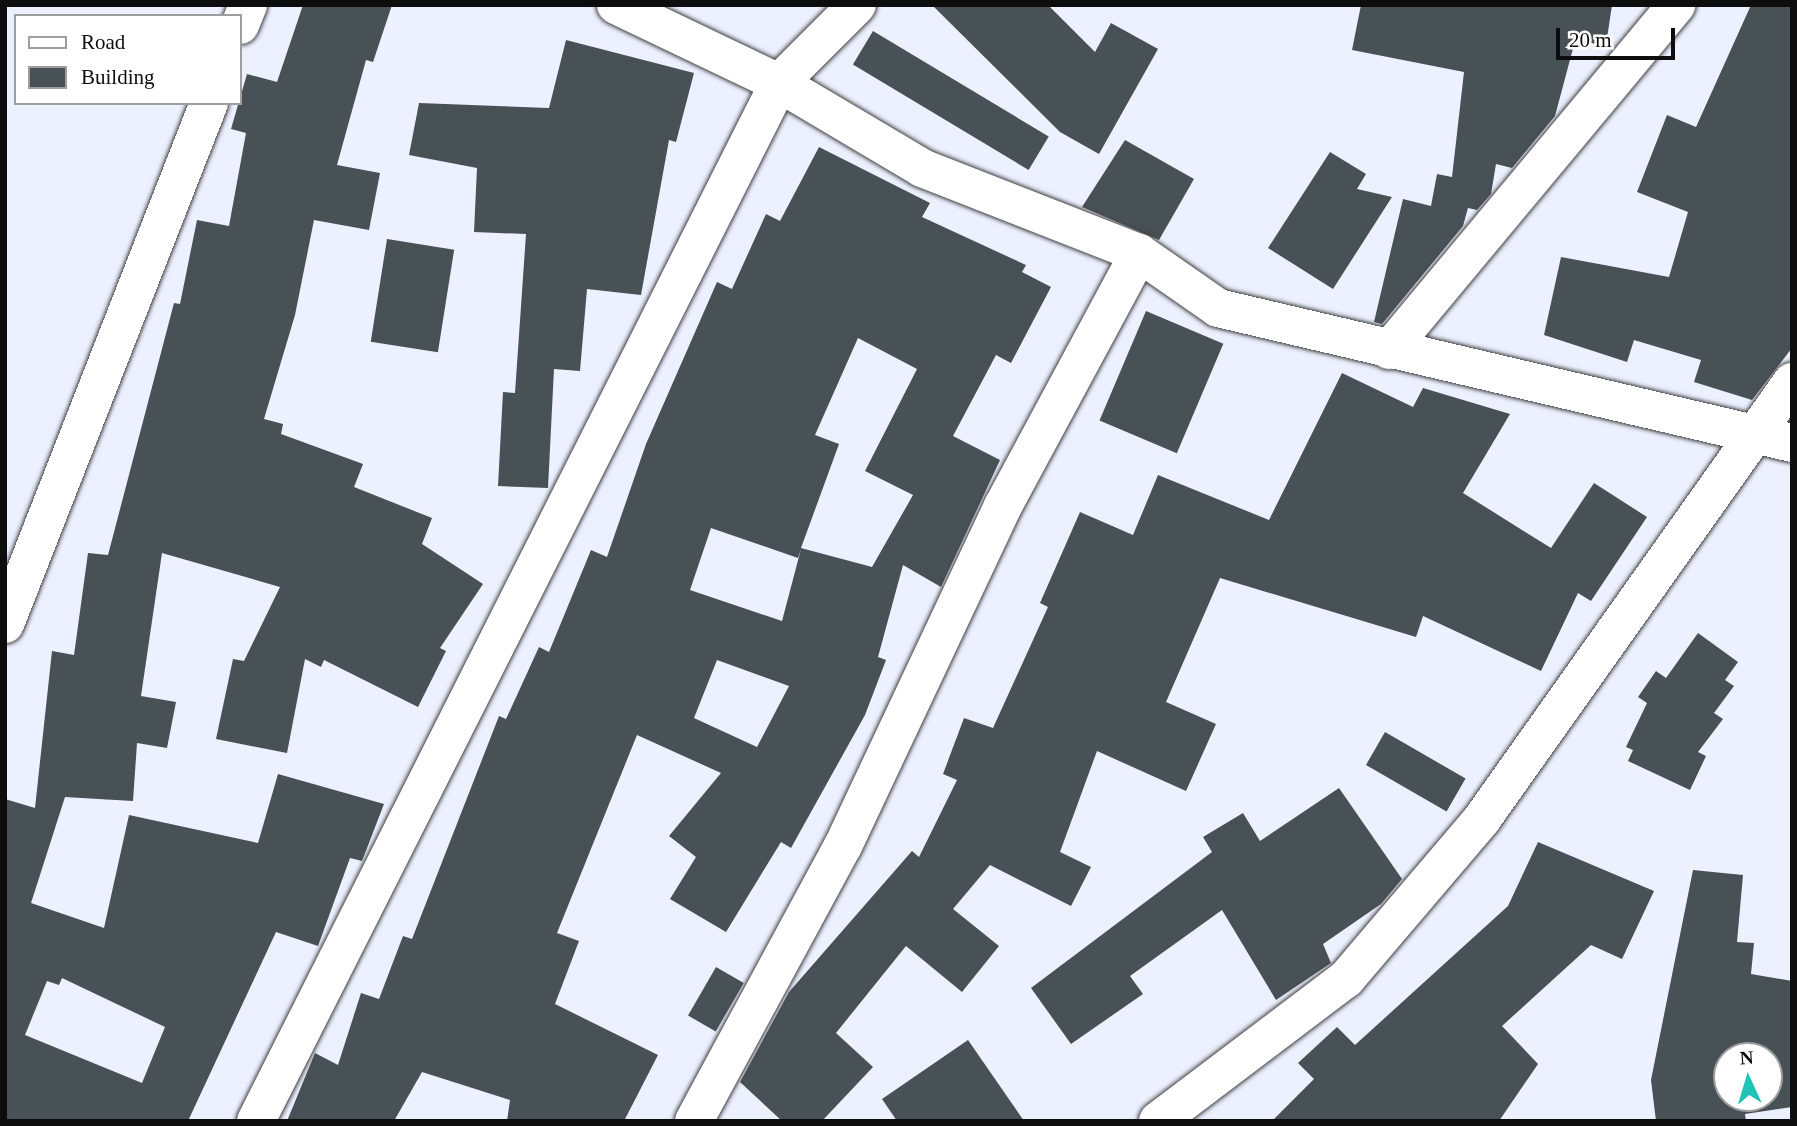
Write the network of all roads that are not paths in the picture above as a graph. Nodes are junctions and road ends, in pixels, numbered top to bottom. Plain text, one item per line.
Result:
1 (616, 5) edge
2 (857, 5) edge
3 (1676, 5) edge
4 (779, 83) junction
5 (208, 105) edge
6 (1139, 253) junction
7 (1389, 350) junction
8 (1792, 382) edge
9 (1749, 437) junction
10 (1792, 443) edge
11 (5, 624) edge
12 (256, 1121) edge
13 (694, 1121) edge
14 (1157, 1121) edge

1 - 4 street
2 - 4 street
3 - 7 street
4 - 6 street
4 - 12 street
5 - 11 street
6 - 7 street
6 - 13 street
7 - 9 street
8 - 9 street
9 - 10 street
9 - 14 street

